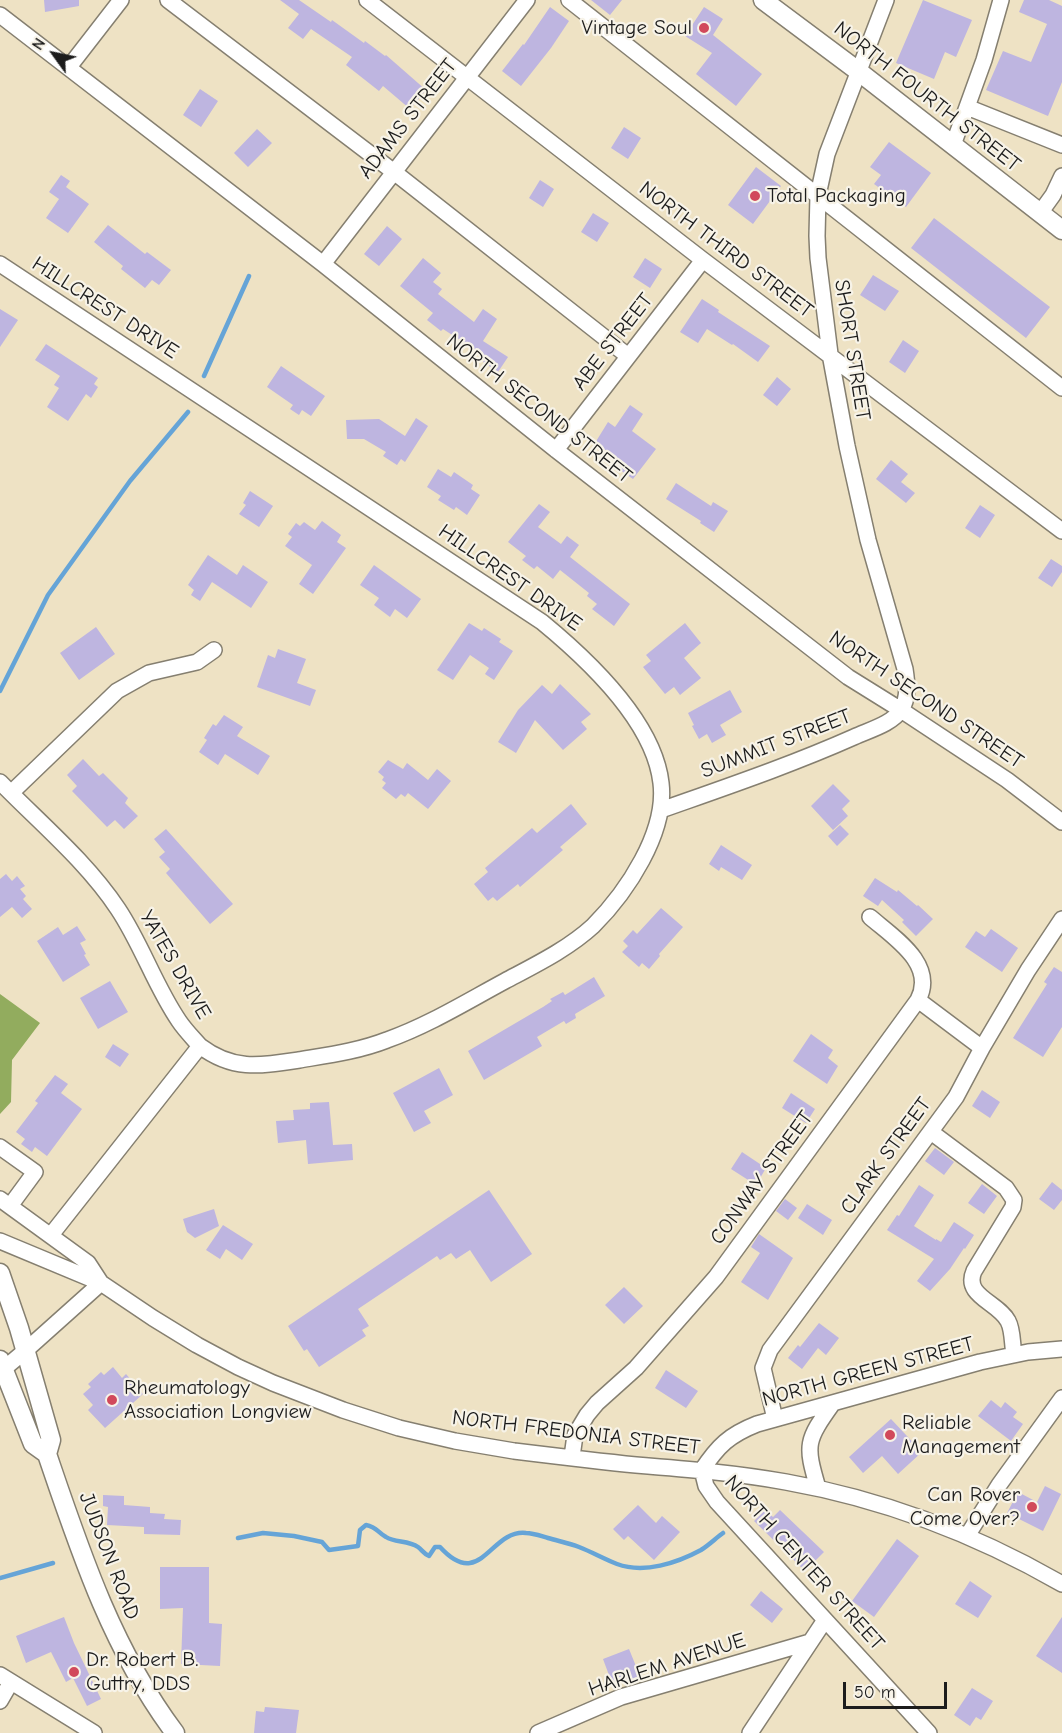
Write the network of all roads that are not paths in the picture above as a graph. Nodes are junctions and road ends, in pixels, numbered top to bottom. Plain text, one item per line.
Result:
1 (121, 0) edge
2 (168, 0) edge
3 (367, 0) edge
4 (527, 0) edge
5 (569, 0) edge
6 (763, 0) edge
7 (886, 0) edge
8 (1001, 0) edge
9 (0, 15) edge
10 (69, 67) junction
11 (858, 71) junction
12 (466, 77) junction
13 (967, 107) junction
14 (953, 145) junction
15 (1062, 145) edge
16 (394, 172) junction
17 (1062, 176) edge
18 (819, 195) junction
19 (1040, 213) junction
20 (1062, 230) edge
21 (703, 260) junction
22 (0, 264) edge
23 (323, 264) junction
24 (830, 354) junction
25 (628, 356) junction
26 (1062, 388) edge
27 (556, 450) junction
28 (1062, 531) edge
29 (214, 650) dead end
30 (901, 710) junction
31 (5, 788) edge
32 (661, 810) junction
33 (1062, 822) edge
34 (870, 917) dead end
35 (1062, 919) edge
36 (918, 1000) junction
37 (200, 1046) junction
38 (982, 1048) junction
39 (931, 1132) junction
40 (0, 1147) edge
41 (5, 1202) edge
42 (51, 1235) junction
43 (0, 1241) edge
44 (0, 1273) edge
45 (101, 1282) junction
46 (1062, 1349) edge
47 (26, 1351) junction
48 (1014, 1354) junction
49 (1, 1367) edge
50 (1062, 1398) edge
51 (833, 1403) junction
52 (775, 1419) junction
53 (46, 1454) junction
54 (572, 1457) junction
55 (702, 1470) junction
56 (818, 1488) junction
57 (968, 1536) junction
58 (1062, 1584) edge
59 (825, 1620) junction
60 (810, 1642) junction
61 (6, 1678) edge
62 (0, 1701) edge
63 (94, 1733) edge
64 (175, 1733) edge
65 (538, 1733) edge
66 (750, 1733) edge
67 (929, 1733) edge

1 - 10 street
2 - 16 street
3 - 12 street, NORTH THIRD STREET
4 - 12 street, ADAMS STREET
5 - 18 street
6 - 11 main road, NORTH FOURTH STREET
7 - 11 street, SHORT STREET
8 - 13 street
9 - 10 street, NORTH SECOND STREET
10 - 23 street, NORTH SECOND STREET
11 - 14 main road, NORTH FOURTH STREET
11 - 18 street, SHORT STREET
12 - 16 street, ADAMS STREET
12 - 21 street, NORTH THIRD STREET
13 - 14 street
13 - 15 street
14 - 19 main road, NORTH FOURTH STREET
16 - 23 street, ADAMS STREET
16 - 25 street
17 - 19 street
18 - 24 street, SHORT STREET
18 - 26 street
19 - 20 main road, NORTH FOURTH STREET
21 - 24 street, NORTH THIRD STREET
21 - 25 street, ABE STREET
22 - 32 street, HILLCREST DRIVE
23 - 27 street, NORTH SECOND STREET
24 - 28 street, NORTH THIRD STREET
24 - 30 street, SHORT STREET
25 - 27 street, ABE STREET
27 - 30 street, NORTH SECOND STREET
29 - 31 street
30 - 32 street, SUMMIT STREET
30 - 33 street, NORTH SECOND STREET
31 - 37 street, YATES DRIVE
32 - 37 street, HILLCREST DRIVE
34 - 36 street
35 - 38 street, CLARK STREET
36 - 38 street
36 - 54 street, CONWAY STREET
37 - 42 street, YATES DRIVE
38 - 39 street, CLARK STREET
39 - 48 street
39 - 52 street, CLARK STREET
40 - 41 street
41 - 42 street, NORTH FREDONIA STREET
42 - 45 street, NORTH FREDONIA STREET
43 - 45 street, NORTH FREDONIA STREET
44 - 47 main road, JUDSON ROAD
45 - 47 street
45 - 54 street, NORTH FREDONIA STREET
46 - 48 street, NORTH GREEN STREET
47 - 49 street
47 - 53 main road, JUDSON ROAD
48 - 51 street, NORTH GREEN STREET
49 - 53 main road, JUDSON ROAD
50 - 57 street
51 - 52 street, NORTH GREEN STREET
51 - 56 street
52 - 55 street, NORTH GREEN STREET
53 - 64 main road, JUDSON ROAD
54 - 55 street, NORTH FREDONIA STREET
55 - 56 street, NORTH FREDONIA STREET
55 - 59 street, NORTH CENTER STREET
56 - 57 street, NORTH FREDONIA STREET
57 - 58 street, NORTH FREDONIA STREET
59 - 60 street
59 - 67 street, NORTH CENTER STREET
60 - 65 street, HARLEM AVENUE
60 - 66 street
61 - 62 street
61 - 63 street

